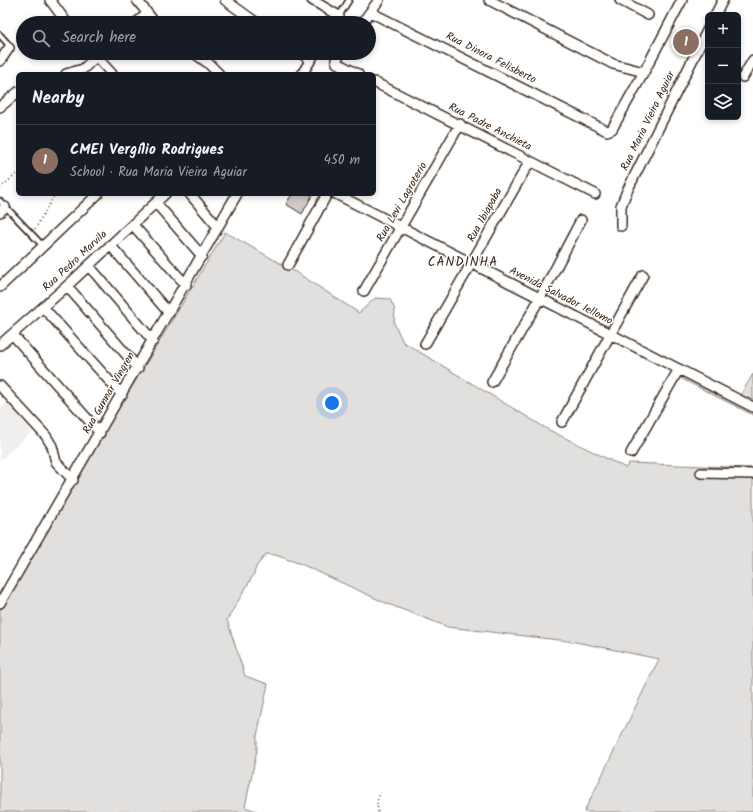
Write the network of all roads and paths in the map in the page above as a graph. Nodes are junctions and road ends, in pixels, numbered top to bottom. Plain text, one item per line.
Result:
1 (50, 0) edge
2 (136, 0) edge
3 (225, 0) edge
4 (312, 0) edge
5 (349, 0) edge
6 (379, 0) edge
7 (489, 0) edge
8 (620, 0) edge
9 (682, 0) edge
10 (724, 0) edge
11 (370, 12) junction
12 (718, 12) edge
13 (147, 14) joint
14 (648, 15) dead end
15 (62, 16) edge
16 (145, 16) edge
17 (247, 16) edge
18 (331, 16) edge
19 (339, 16) edge
20 (367, 16) edge
21 (0, 35) edge
22 (705, 35) edge
23 (9, 48) joint
24 (91, 60) edge
25 (101, 60) edge
26 (205, 60) edge
27 (311, 60) edge
28 (336, 60) edge
29 (753, 60) edge
30 (0, 61) edge
31 (81, 72) edge
32 (110, 72) edge
33 (216, 72) edge
34 (303, 72) edge
35 (354, 72) edge
36 (644, 72) junction
37 (743, 77) dead end
38 (376, 83) edge
39 (16, 94) edge
40 (0, 107) edge
41 (460, 124) junction
42 (530, 160) junction
43 (16, 175) edge
44 (0, 188) edge
45 (595, 194) dead end
46 (54, 196) edge
47 (96, 196) edge
48 (163, 196) edge
49 (192, 196) edge
50 (234, 196) edge
51 (326, 196) edge
52 (340, 196) edge
53 (156, 203) junction
54 (2, 207) edge
55 (581, 220) dead end
56 (133, 225) junction
57 (621, 226) dead end
58 (218, 227) junction
59 (401, 228) junction
60 (31, 234) junction
61 (110, 245) junction
62 (43, 246) junction
63 (202, 256) junction
64 (472, 264) junction
65 (288, 265) dead end
66 (89, 266) junction
67 (643, 275) dead end
68 (186, 284) junction
69 (67, 286) junction
70 (0, 287) edge
71 (364, 291) dead end
72 (540, 298) junction
73 (43, 307) junction
74 (169, 313) junction
75 (13, 335) junction
76 (612, 335) junction
77 (153, 341) junction
78 (425, 344) dead end
79 (0, 345) edge
80 (138, 368) junction
81 (679, 369) junction
82 (492, 382) dead end
83 (0, 386) edge
84 (122, 395) junction
85 (753, 407) edge
86 (562, 422) dead end
87 (100, 433) junction
88 (631, 454) dead end
89 (701, 473) dead end
90 (753, 474) edge
91 (73, 480) junction
92 (0, 603) edge
93 (380, 792) dead end
94 (378, 812) edge

1 - 15 street
2 - 13 street
3 - 17 street
4 - 18 street
5 - 19 lane
6 - 11 street
7 - 36 street
8 - 14 street
9 - 36 street
10 - 12 street
11 - 20 street
11 - 36 street, Rua Dinora Felisberto
13 - 16 street
21 - 23 lane
22 - 57 street, Rua Maria Vieira Aguiar
23 - 30 street
24 - 31 street
25 - 32 street
26 - 33 street
27 - 34 street
28 - 35 street
29 - 37 street
38 - 41 street, Rua Padre Anchieta
39 - 40 street
41 - 42 street, Rua Padre Anchieta
41 - 59 street, Rua Levi Lagroterio
42 - 45 street, Rua Padre Anchieta
42 - 64 street, Rua Ibiapaba
43 - 44 path
46 - 60 path
47 - 62 street
48 - 53 street, Rua Pedro Marvila
49 - 58 street
50 - 58 street, Rua Gunnar Vingren
51 - 65 street
52 - 59 street, Avenida Salvador Iellomo
53 - 56 street, Rua Pedro Marvila
53 - 63 street
54 - 60 lane
55 - 72 street
56 - 61 street, Rua Pedro Marvila
56 - 68 street
58 - 63 street, Rua Gunnar Vingren
59 - 64 street, Avenida Salvador Iellomo
59 - 71 street, Rua Levi Lagroterio
60 - 62 lane
61 - 66 street, Rua Pedro Marvila
61 - 74 street
62 - 70 street
63 - 68 street, Rua Gunnar Vingren
64 - 72 street, Avenida Salvador Iellomo
64 - 78 street, Rua Ibiapaba
66 - 69 street, Rua Pedro Marvila
66 - 77 street
67 - 76 street
68 - 74 street, Rua Gunnar Vingren
69 - 73 street, Rua Pedro Marvila
69 - 80 street
72 - 76 street, Avenida Salvador Iellomo
72 - 82 street
73 - 75 street, Rua Pedro Marvila
73 - 84 street
74 - 77 street, Rua Gunnar Vingren
75 - 79 street, Rua Pedro Marvila
75 - 87 street
76 - 81 street, Avenida Salvador Iellomo
76 - 86 street
77 - 80 street, Rua Gunnar Vingren
80 - 84 street, Rua Gunnar Vingren
81 - 85 street, Avenida Salvador Iellomo
81 - 88 street
83 - 91 street
84 - 87 street, Rua Gunnar Vingren
87 - 91 street, Rua Gunnar Vingren
89 - 90 street
91 - 92 street, Rua Gunnar Vingren
93 - 94 path

